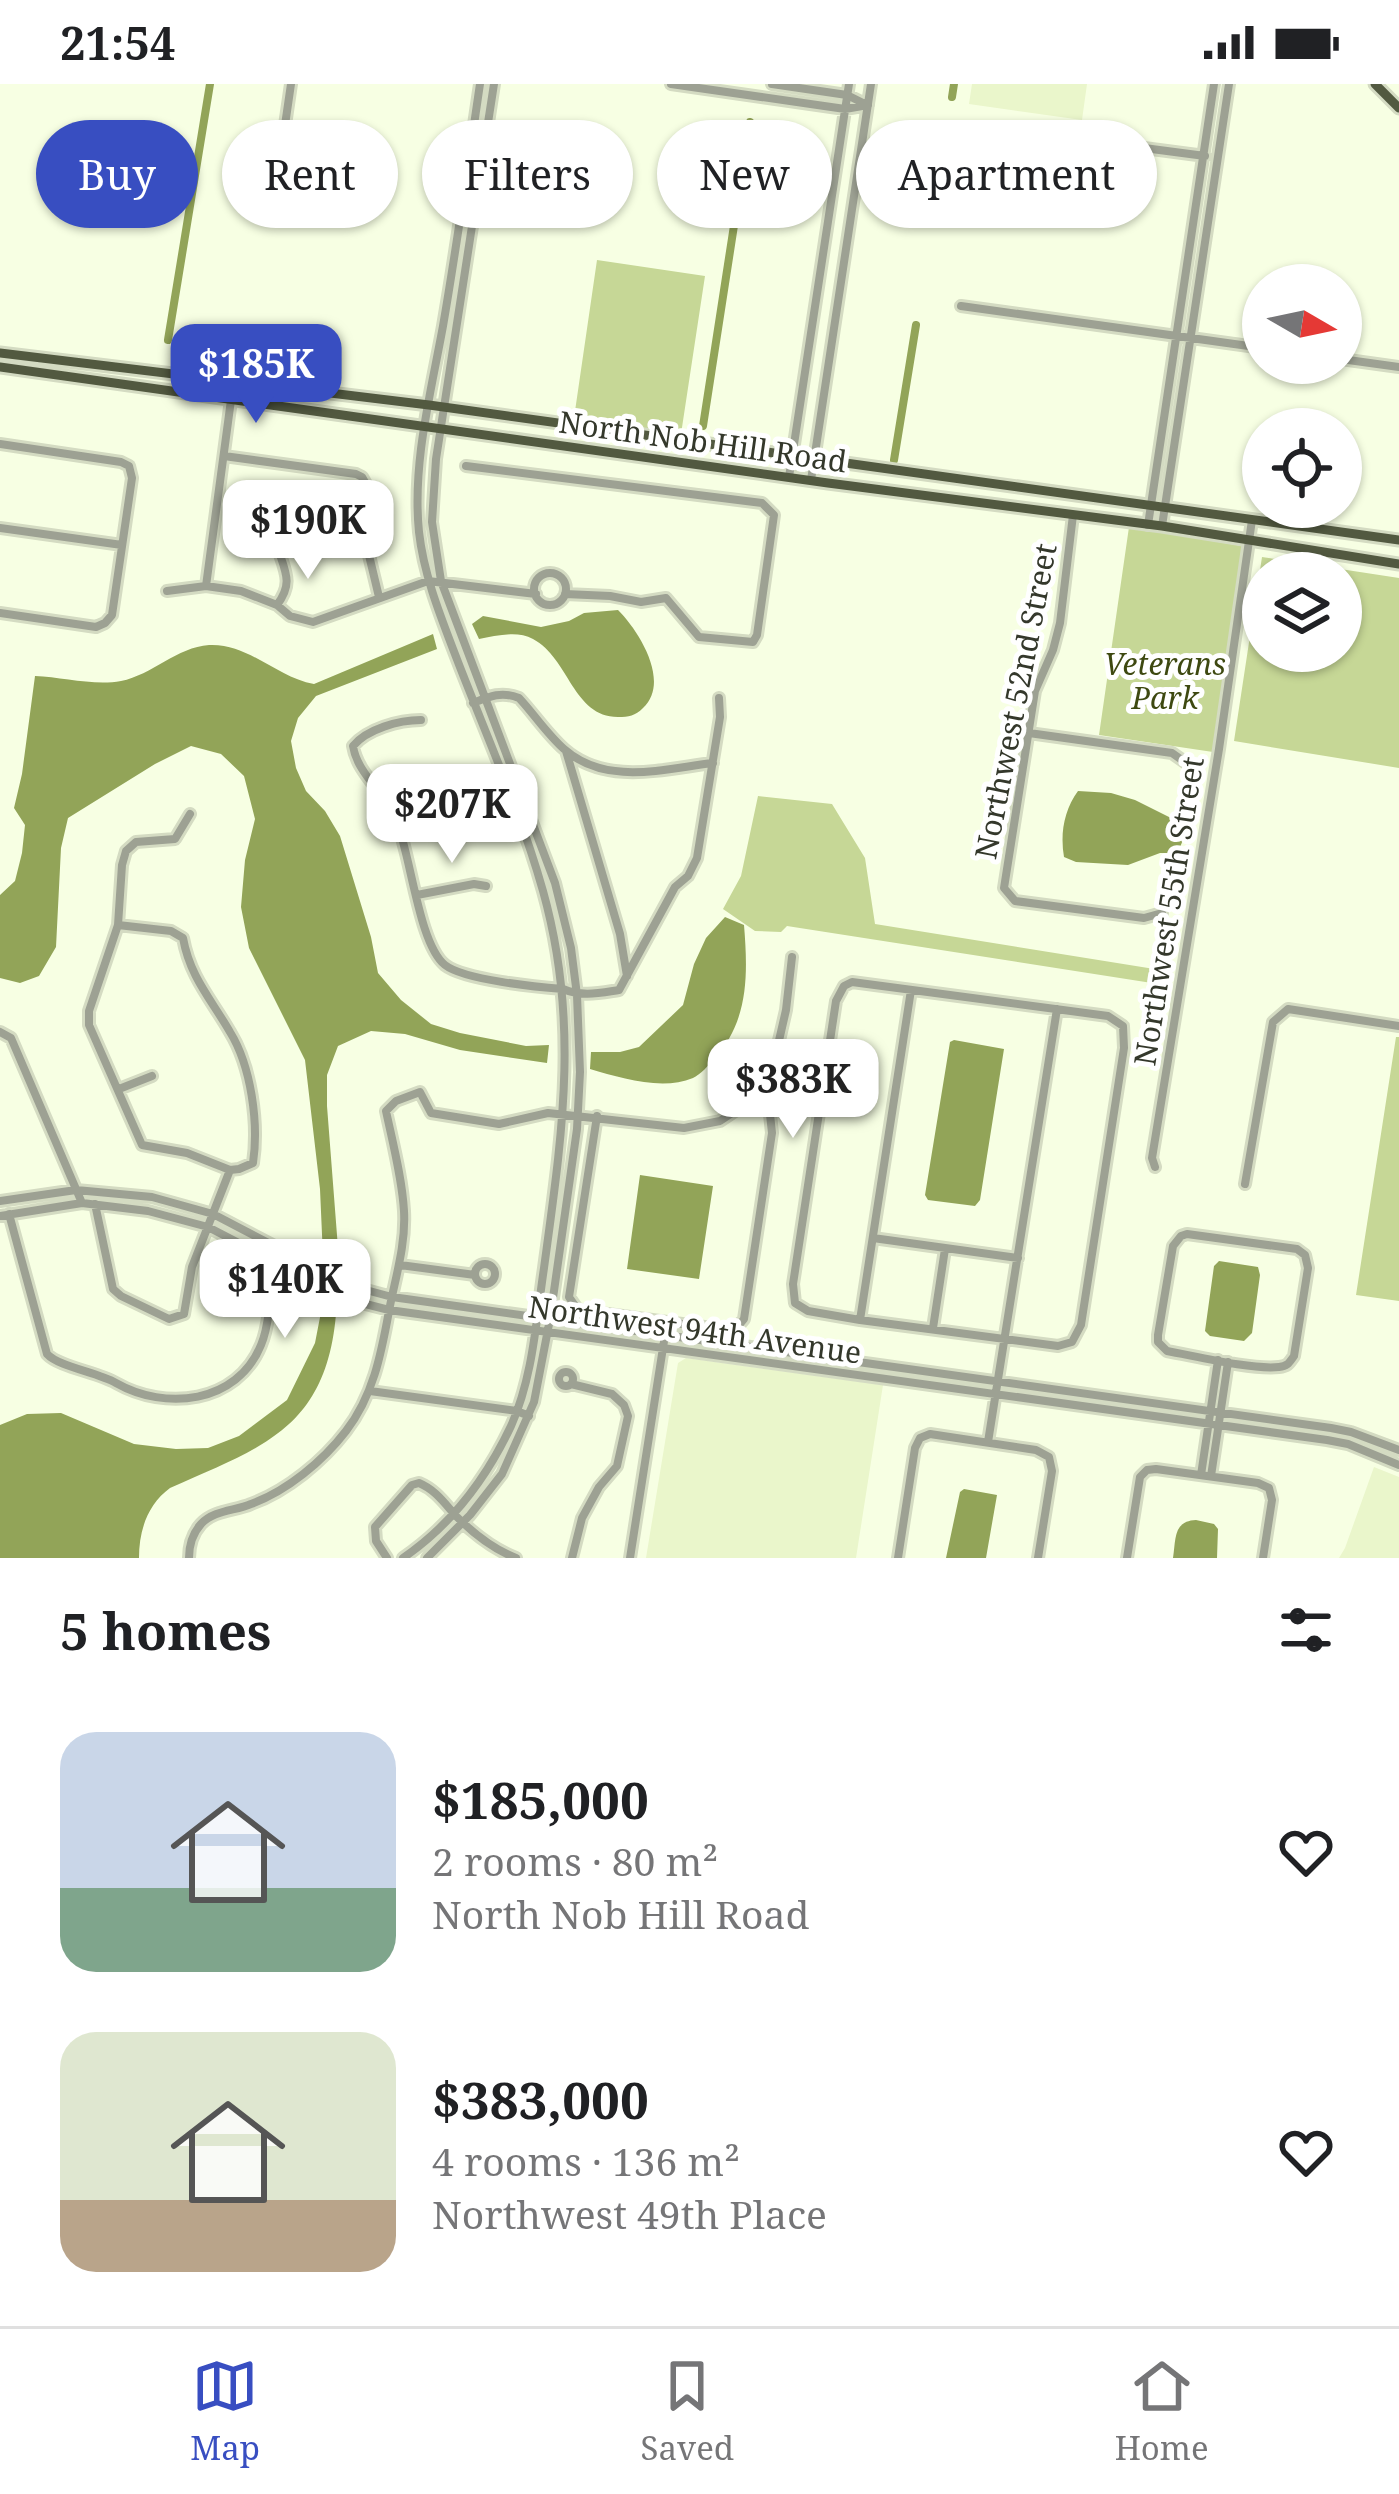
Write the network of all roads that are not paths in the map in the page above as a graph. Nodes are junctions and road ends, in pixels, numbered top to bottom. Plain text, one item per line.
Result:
1 (291, 84) edge
2 (480, 84) edge
3 (494, 84) edge
4 (671, 84) edge
5 (772, 84) edge
6 (871, 84) edge
7 (1214, 84) edge
8 (1228, 84) edge
9 (1375, 84) edge
10 (848, 90) edge
11 (868, 105) junction
12 (1399, 108) edge
13 (844, 109) junction
14 (286, 120) edge
15 (475, 120) edge
16 (489, 120) edge
17 (1157, 150) edge
18 (1203, 156) junction
19 (1217, 158) junction
20 (458, 228) edge
21 (473, 228) edge
22 (961, 306) dead end
23 (446, 309) junction
24 (460, 311) junction
25 (1176, 336) junction
26 (1190, 338) junction
27 (1242, 345) edge
28 (0, 352) edge
29 (1362, 362) edge
30 (0, 367) edge
31 (1399, 367) edge
32 (231, 400) junction
33 (429, 406) junction
34 (444, 408) junction
35 (426, 426) junction
36 (441, 428) junction
37 (0, 444) edge
38 (224, 456) junction
39 (792, 456) junction
40 (814, 460) junction
41 (466, 466) dead end
42 (789, 477) junction
43 (811, 480) junction
44 (1151, 505) junction
45 (1165, 507) junction
46 (1072, 515) junction
47 (1242, 519) edge
48 (1148, 525) junction
49 (1162, 526) junction
50 (0, 528) edge
51 (1251, 528) edge
52 (1311, 528) edge
53 (1250, 539) junction
54 (1399, 540) edge
55 (122, 545) junction
56 (278, 549) dead end
57 (1399, 564) edge
58 (428, 581) junction
59 (441, 581) junction
60 (206, 586) junction
61 (167, 591) dead end
62 (536, 594) junction
63 (565, 594) junction
64 (379, 596) junction
65 (277, 605) junction
66 (0, 614) edge
67 (486, 697) junction
68 (719, 698) dead end
69 (473, 703) junction
70 (421, 719) dead end
71 (1029, 733) junction
72 (566, 751) junction
73 (713, 763) junction
74 (1189, 765) dead end
75 (518, 781) junction
76 (505, 786) junction
77 (190, 814) dead end
78 (395, 817) junction
79 (486, 886) dead end
80 (418, 895) junction
81 (1162, 913) dead end
82 (118, 925) junction
83 (792, 957) dead end
84 (627, 978) junction
85 (563, 989) junction
86 (911, 990) junction
87 (578, 995) junction
88 (1057, 1009) junction
89 (1399, 1026) edge
90 (0, 1032) edge
91 (152, 1076) dead end
92 (764, 1081) junction
93 (118, 1089) junction
94 (747, 1103) junction
95 (769, 1105) junction
96 (565, 1113) junction
97 (578, 1114) junction
98 (596, 1116) junction
99 (1155, 1167) dead end
100 (230, 1170) junction
101 (1246, 1184) dead end
102 (76, 1190) junction
103 (0, 1201) edge
104 (82, 1203) junction
105 (94, 1204) junction
106 (213, 1214) junction
107 (4, 1215) edge
108 (208, 1227) junction
109 (873, 1238) junction
110 (945, 1250) junction
111 (290, 1256) junction
112 (1018, 1258) junction
113 (400, 1265) junction
114 (283, 1268) junction
115 (475, 1275) dead end
116 (392, 1297) junction
117 (389, 1310) junction
118 (537, 1318) junction
119 (550, 1319) junction
120 (860, 1320) junction
121 (934, 1328) junction
122 (535, 1331) junction
123 (548, 1333) junction
124 (665, 1335) junction
125 (1006, 1339) junction
126 (663, 1349) junction
127 (1223, 1361) junction
128 (998, 1382) junction
129 (571, 1384) dead end
130 (370, 1391) junction
131 (996, 1396) junction
132 (517, 1412) junction
133 (1215, 1412) junction
134 (529, 1416) junction
135 (1213, 1424) junction
136 (988, 1442) junction
137 (1399, 1450) edge
138 (1399, 1465) edge
139 (1206, 1475) junction
140 (454, 1514) junction
141 (464, 1523) junction
142 (189, 1558) edge
143 (387, 1558) edge
144 (403, 1558) edge
145 (427, 1558) edge
146 (516, 1558) edge
147 (572, 1558) edge
148 (630, 1558) edge
149 (898, 1558) edge
150 (1038, 1558) edge
151 (1126, 1558) edge
152 (1263, 1558) edge

1 - 14 street
2 - 15 street
3 - 16 street
4 - 13 street
5 - 10 street
6 - 11 street
7 - 18 street
8 - 19 street
9 - 12 main road
10 - 11 street
10 - 13 street
11 - 13 street
11 - 40 street
13 - 39 street
17 - 18 street
18 - 19 street
18 - 25 street
19 - 26 street
20 - 23 street
21 - 24 street
22 - 25 street
23 - 24 street
23 - 33 street
24 - 34 street
25 - 26 street
25 - 44 street
26 - 27 street
26 - 45 street
28 - 33 main road, North Nob Hill Road
29 - 31 street
30 - 32 main road, North Nob Hill Road
32 - 35 main road, North Nob Hill Road
32 - 38 street
33 - 34 main road, North Nob Hill Road
33 - 35 street
34 - 36 street
34 - 39 main road, North Nob Hill Road
35 - 36 main road, North Nob Hill Road
35 - 58 street
36 - 42 main road, North Nob Hill Road
36 - 59 street
37 - 55 street
38 - 60 street
38 - 64 street
39 - 40 main road, North Nob Hill Road
39 - 42 street
40 - 43 street
40 - 44 main road, North Nob Hill Road
41 - 63 street
42 - 43 main road, North Nob Hill Road
43 - 46 main road, North Nob Hill Road
44 - 45 main road, North Nob Hill Road
44 - 48 street
45 - 47 main road, North Nob Hill Road
45 - 49 street
46 - 48 main road, North Nob Hill Road
46 - 71 street, Northwest 52nd Street
48 - 49 main road, North Nob Hill Road
49 - 53 main road, North Nob Hill Road
50 - 55 street
51 - 53 street, Northwest 55th Street
52 - 54 main road, North Nob Hill Road
53 - 57 main road, North Nob Hill Road
53 - 99 street, Northwest 55th Street
55 - 66 street
56 - 65 street
58 - 59 street
58 - 64 street
58 - 69 street
59 - 62 street
59 - 67 street
60 - 61 street
60 - 65 street
62 - 63 street
62 - 63 street
64 - 65 street
67 - 69 street
67 - 72 street
67 - 75 street
68 - 73 street
69 - 76 street
70 - 78 street
71 - 74 street
71 - 81 street, Northwest 52nd Street
72 - 73 street
72 - 84 street
73 - 84 street
75 - 76 street
75 - 87 street
76 - 78 street
76 - 85 street
77 - 82 street
78 - 80 street
79 - 80 street
80 - 85 street
82 - 93 street
82 - 100 street
83 - 92 street
84 - 87 street
85 - 87 street
85 - 96 street
86 - 88 street
86 - 109 street
86 - 120 street
87 - 97 street
88 - 112 street
88 - 125 street
89 - 101 street
90 - 102 street
91 - 93 street
92 - 94 street
92 - 95 street
93 - 100 street
94 - 95 street
94 - 98 street
95 - 98 street
96 - 97 street
96 - 113 street
96 - 118 street
97 - 98 street
97 - 119 street
100 - 106 street
102 - 103 street, Northwest 94th Avenue
102 - 104 street
102 - 106 street, Northwest 94th Avenue
104 - 105 street, Northwest 94th Avenue
104 - 107 street, Northwest 94th Avenue
105 - 108 street, Northwest 94th Avenue
105 - 108 street
106 - 108 street
106 - 111 street, Northwest 94th Avenue
107 - 114 street
108 - 114 street, Northwest 94th Avenue
109 - 110 street
109 - 120 street
110 - 112 street
110 - 121 street
111 - 114 street
111 - 116 street, Northwest 94th Avenue
112 - 125 street
113 - 115 street
113 - 116 street
114 - 117 street, Northwest 94th Avenue
116 - 117 street
116 - 118 street, Northwest 94th Avenue
117 - 122 street, Northwest 94th Avenue
117 - 130 street
118 - 119 street, Northwest 94th Avenue
118 - 122 street
119 - 123 street
119 - 124 street, Northwest 94th Avenue
120 - 121 street
121 - 125 street
122 - 123 street, Northwest 94th Avenue
122 - 132 street
123 - 126 street, Northwest 94th Avenue
123 - 134 street
124 - 126 street
124 - 128 street, Northwest 94th Avenue
125 - 128 street
126 - 131 street, Northwest 94th Avenue
126 - 148 street
127 - 127 street
127 - 133 street
128 - 131 street
128 - 133 street, Northwest 94th Avenue
129 - 147 street
130 - 132 street
130 - 142 street
131 - 135 street, Northwest 94th Avenue
131 - 136 street
132 - 134 street
132 - 140 street
133 - 135 street
133 - 137 street, Northwest 94th Avenue
134 - 141 street
135 - 138 street, Northwest 94th Avenue
135 - 139 street
136 - 149 street
136 - 150 street
139 - 151 street
139 - 152 street
140 - 141 street
140 - 143 street
140 - 144 street
141 - 145 street
141 - 146 street

